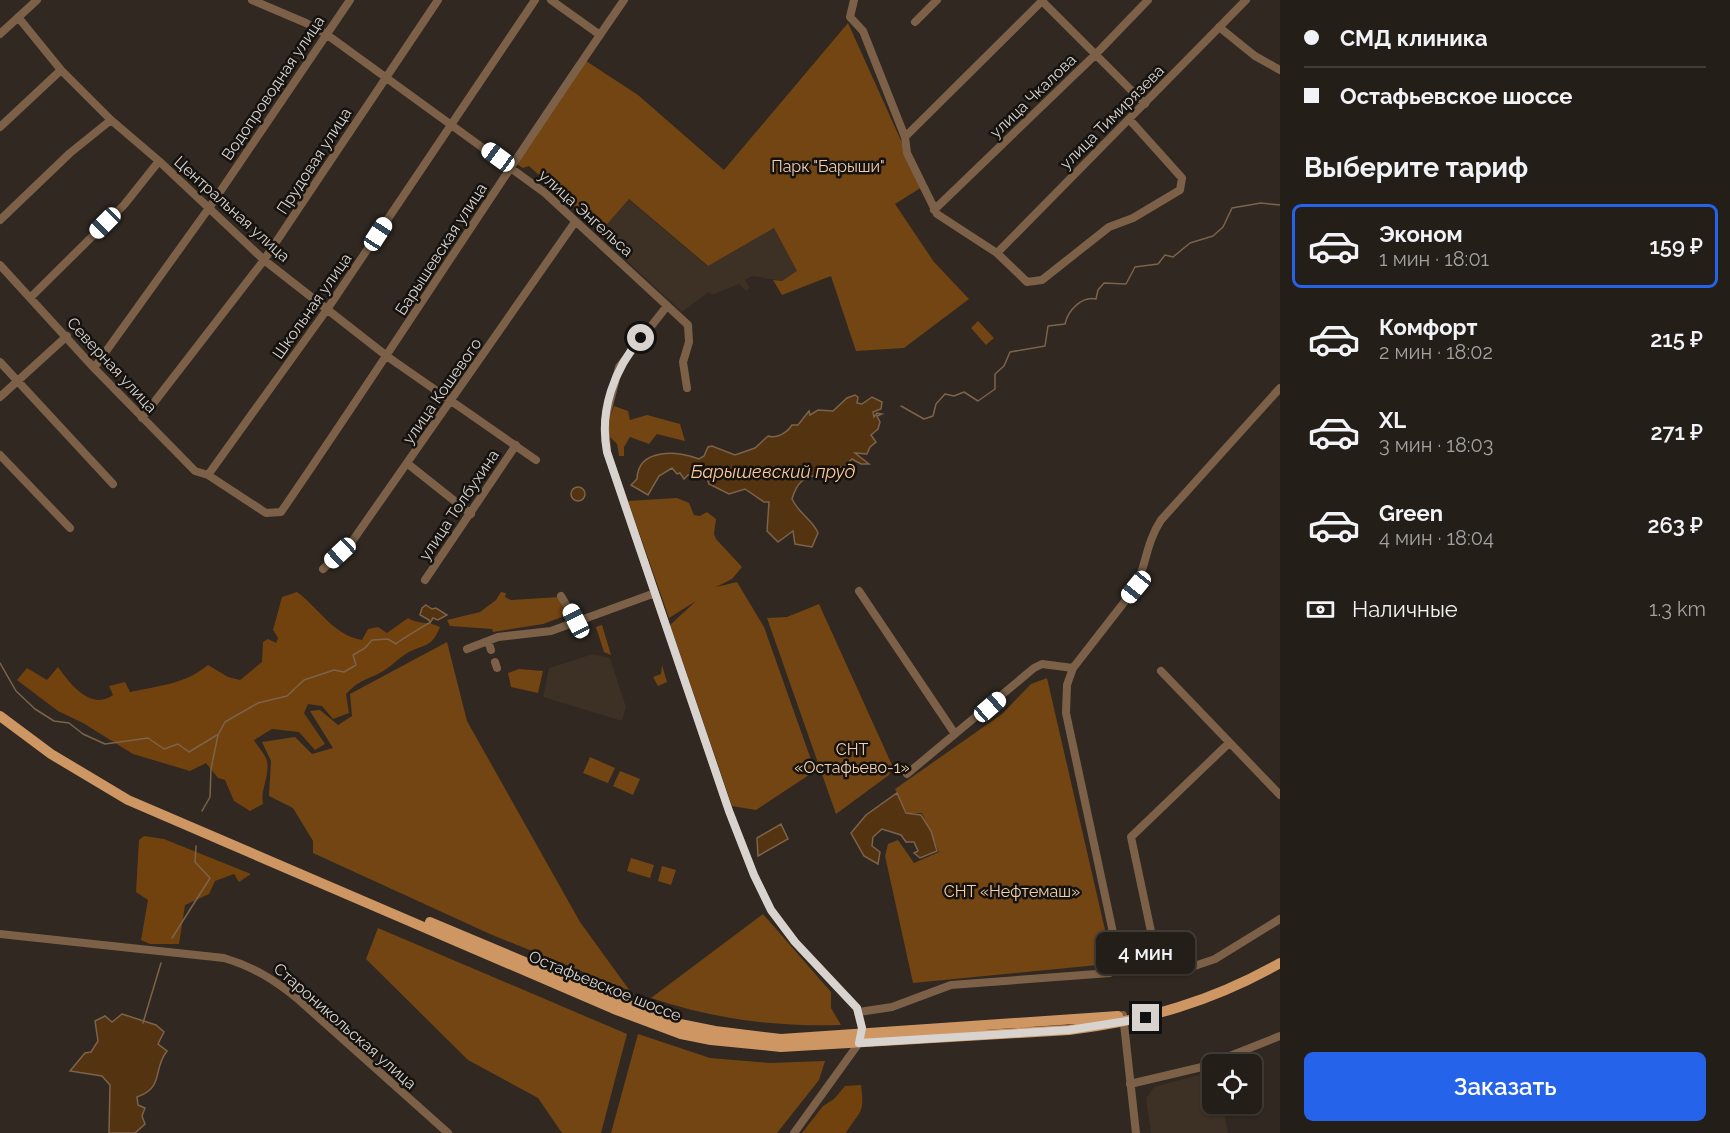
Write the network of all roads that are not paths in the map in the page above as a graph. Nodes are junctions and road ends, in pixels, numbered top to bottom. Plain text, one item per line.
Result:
1 (37, 0) edge
2 (252, 0) edge
3 (350, 0) edge
4 (438, 0) edge
5 (535, 0) edge
6 (550, 0) edge
7 (624, 0) edge
8 (854, 0) edge
9 (937, 0) edge
10 (1042, 0) edge
11 (1148, 0) edge
12 (1246, 0) edge
13 (18, 17) junction
14 (915, 22) dead end
15 (1219, 27) junction
16 (0, 34) edge
17 (326, 34) junction
18 (600, 35) junction
19 (1095, 55) junction
20 (61, 70) junction
21 (1280, 70) edge
22 (385, 77) junction
23 (1145, 104) junction
24 (1129, 119) junction
25 (111, 120) junction
26 (452, 123) junction
27 (0, 128) edge
28 (905, 137) junction
29 (159, 161) junction
30 (511, 167) junction
31 (209, 208) junction
32 (934, 210) junction
33 (0, 220) edge
34 (575, 222) junction
35 (997, 253) junction
36 (264, 260) junction
37 (0, 265) edge
38 (30, 298) junction
39 (668, 306) junction
40 (328, 308) junction
41 (67, 336) junction
42 (388, 357) junction
43 (0, 362) edge
44 (94, 368) junction
45 (17, 381) junction
46 (687, 388) dead end
47 (1280, 388) edge
48 (0, 397) edge
49 (453, 400) junction
50 (142, 418) junction
51 (516, 445) junction
52 (0, 455) edge
53 (536, 460) dead end
54 (408, 464) junction
55 (208, 475) junction
56 (113, 484) dead end
57 (280, 512) joint
58 (471, 514) junction
59 (70, 528) dead end
60 (323, 569) dead end
61 (425, 580) dead end
62 (860, 591) dead end
63 (655, 593) junction
64 (561, 596) dead end
65 (576, 621) junction
66 (488, 641) junction
67 (467, 649) dead end
68 (491, 650) dead end
69 (1072, 668) junction
70 (1161, 671) dead end
71 (0, 708) edge
72 (0, 716) edge
73 (955, 734) junction
74 (1229, 743) junction
75 (907, 774) dead end
76 (1280, 795) edge
77 (1280, 919) edge
78 (0, 934) edge
79 (1280, 955) edge
80 (1280, 963) edge
81 (859, 1012) junction
82 (1124, 1019) junction
83 (1280, 1036) edge
84 (860, 1039) junction
85 (839, 1044) junction
86 (847, 1062) junction
87 (1130, 1084) junction
88 (448, 1133) edge
89 (794, 1133) edge
90 (1136, 1133) edge

1 - 13 street
2 - 17 street, улица Энгельса
3 - 17 street, Водопроводная улица
4 - 22 street, Прудовая улица
5 - 26 street, Школьная улица
6 - 18 street
7 - 18 street, Барышевская улица
8 - 28 street
9 - 14 street
10 - 19 street
10 - 28 street
11 - 19 street, улица Чкалова
12 - 15 street, улица Тимирязева
13 - 16 street
13 - 20 street, Центральная улица
15 - 21 street
15 - 23 street, улица Тимирязева
17 - 22 street, улица Энгельса
17 - 31 street, Водопроводная улица
18 - 30 street, Барышевская улица
19 - 23 street
19 - 32 street, улица Чкалова
20 - 25 street, Центральная улица
20 - 27 street
22 - 26 street, улица Энгельса
22 - 36 street, Прудовая улица
23 - 24 street, улица Тимирязева
24 - 35 street, улица Тимирязева
24 - 35 street
25 - 29 street, Центральная улица
25 - 33 street
26 - 30 street, улица Энгельса
26 - 40 street, Школьная улица
28 - 32 street
29 - 31 street, Центральная улица
29 - 38 street
30 - 34 street, улица Энгельса
30 - 42 street, Барышевская улица
31 - 36 street, Центральная улица
31 - 44 street, Водопроводная улица
32 - 35 street
34 - 39 street, улица Энгельса
34 - 49 street, улица Кошевого
36 - 40 street, Центральная улица
36 - 50 street, Прудовая улица
37 - 38 street, Северная улица
38 - 41 street, Северная улица
39 - 46 street, улица Энгельса
39 - 63 street
40 - 42 street, Центральная улица
40 - 55 street, Школьная улица
41 - 44 street, Северная улица
41 - 45 street
42 - 49 street, Центральная улица
42 - 57 street, Барышевская улица
43 - 45 street
44 - 50 street, Северная улица
45 - 48 street
45 - 56 street
47 - 69 street
49 - 51 street, Центральная улица
49 - 54 street, улица Кошевого
50 - 55 street, Северная улица
51 - 53 street, Центральная улица
51 - 58 street, улица Толбухина
52 - 59 street
54 - 58 street
54 - 60 street, улица Кошевого
55 - 57 street, Северная улица
58 - 61 street, улица Толбухина
62 - 73 street
63 - 65 street
63 - 81 street
64 - 65 street
65 - 66 street
66 - 67 street
66 - 68 street
69 - 73 street
69 - 81 street
70 - 74 street
71 - 84 main road, Остафьевское шоссе
72 - 85 main road, Остафьевское шоссе
73 - 75 street
74 - 76 street
74 - 77 street
78 - 88 street, Староникольская улица
79 - 82 main road, Остафьевское шоссе
80 - 82 main road, Остафьевское шоссе
81 - 84 street
82 - 84 main road, Остафьевское шоссе
82 - 87 street
83 - 87 street
84 - 85 main road, Остафьевское шоссе
84 - 86 street
85 - 86 street
86 - 89 street
87 - 90 street

